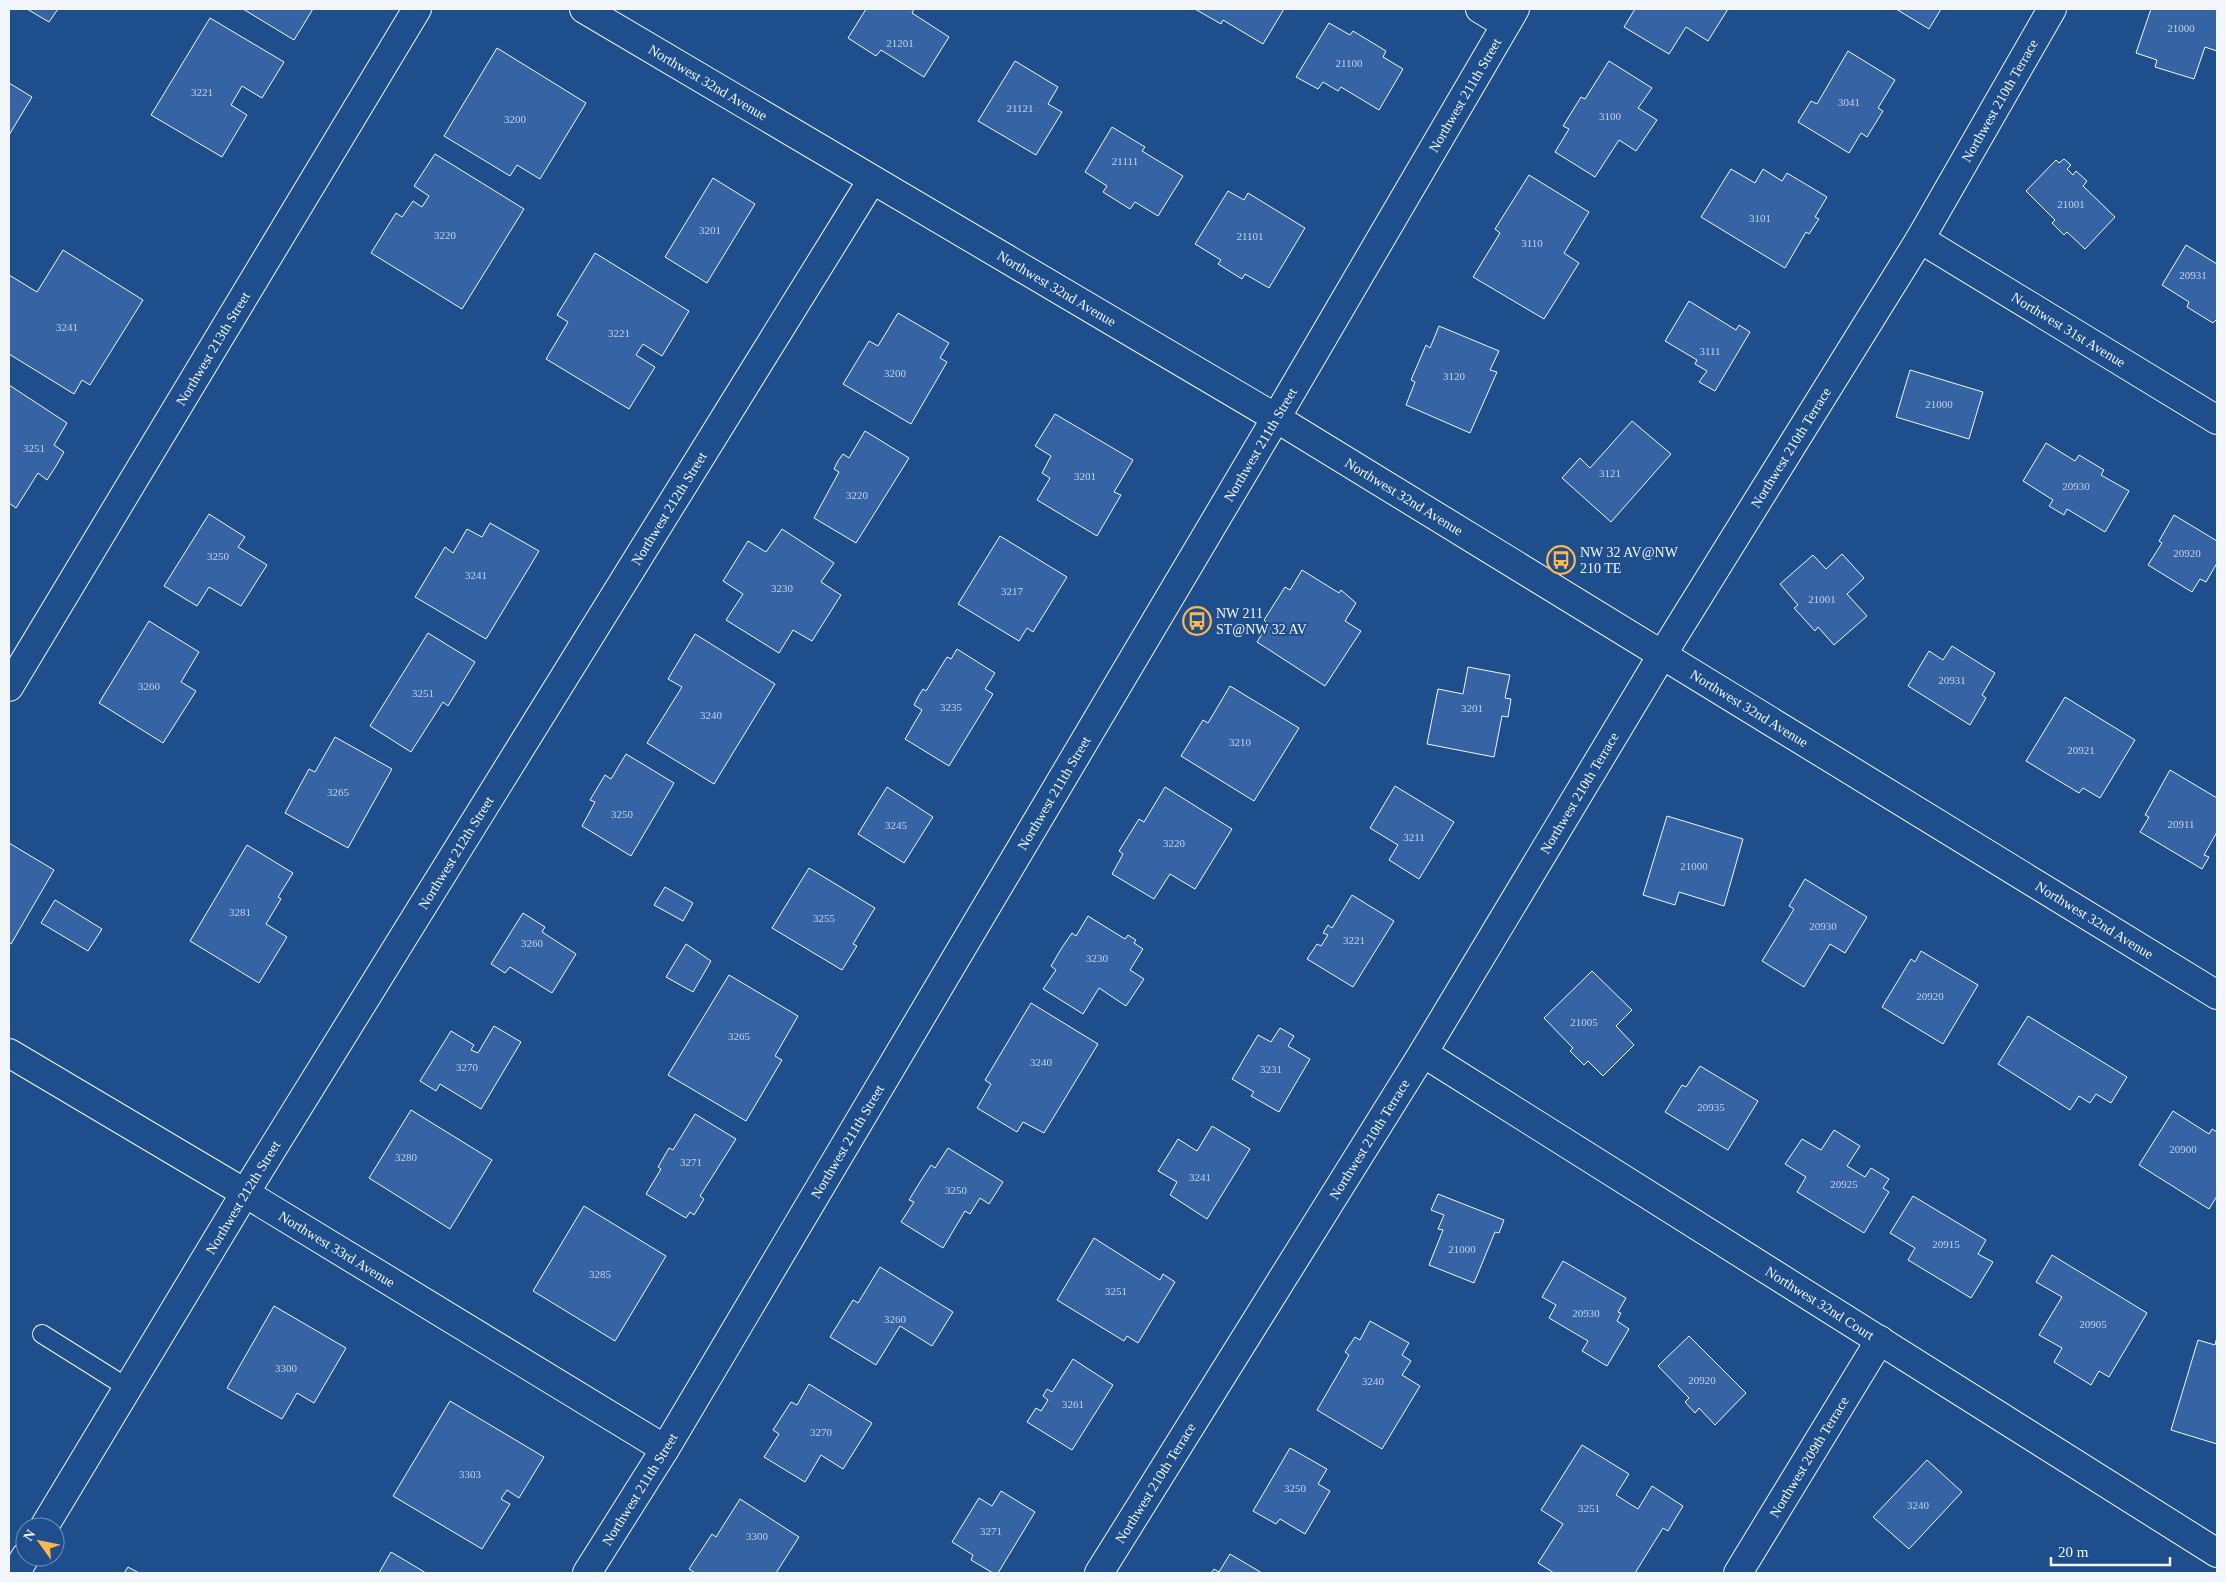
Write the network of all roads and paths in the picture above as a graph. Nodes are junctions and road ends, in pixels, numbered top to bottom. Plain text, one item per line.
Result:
1 (416, 9) edge
2 (584, 9) edge
3 (1480, 9) edge
4 (2052, 9) edge
5 (1510, 17) edge
6 (872, 180) junction
7 (1920, 239) junction
8 (1276, 418) junction
9 (2217, 420) edge
10 (1662, 655) junction
11 (9, 687) edge
12 (2217, 995) edge
13 (1423, 1052) junction
14 (9, 1053) edge
15 (245, 1193) junction
16 (42, 1334) dead end
17 (1880, 1340) junction
18 (128, 1388) junction
19 (665, 1448) junction
20 (50, 1517) edge
21 (2217, 1553) edge
22 (587, 1573) edge
23 (1099, 1573) edge
24 (1738, 1573) edge

1 - 11 street, Northwest 213th Street
2 - 6 street, Northwest 32nd Avenue
3 - 5 street
4 - 7 street, Northwest 210th Terrace
5 - 8 street, Northwest 211th Street
6 - 8 street, Northwest 32nd Avenue
6 - 15 street, Northwest 212th Street
7 - 9 street, Northwest 31st Avenue
7 - 10 street, Northwest 210th Terrace
8 - 10 street, Northwest 32nd Avenue
8 - 19 street, Northwest 211th Street
10 - 12 street, Northwest 32nd Avenue
10 - 13 street, Northwest 210th Terrace
13 - 17 street, Northwest 32nd Court
13 - 23 street, Northwest 210th Terrace
14 - 15 street, Northwest 33rd Avenue
15 - 18 street, Northwest 212th Street
15 - 19 street, Northwest 33rd Avenue
16 - 18 lane
17 - 21 street, Northwest 32nd Court
17 - 24 street, Northwest 209th Terrace
18 - 20 street, Northwest 212th Street
19 - 22 street, Northwest 211th Street

